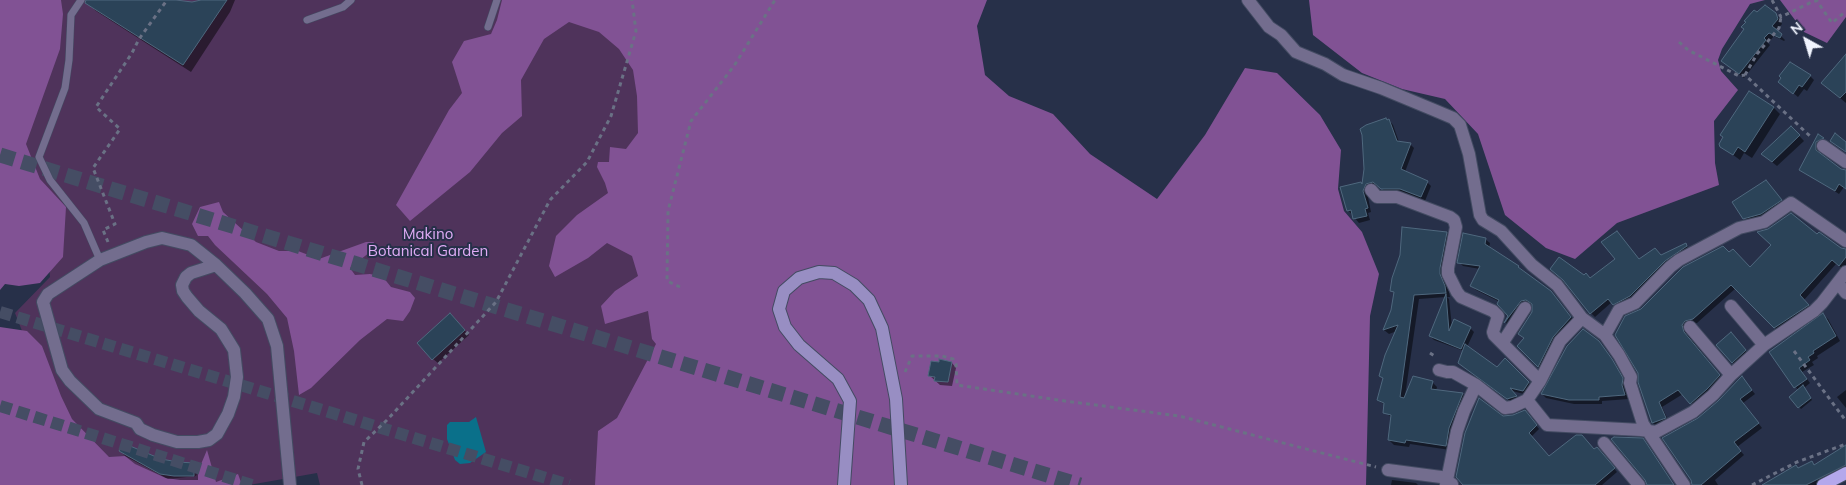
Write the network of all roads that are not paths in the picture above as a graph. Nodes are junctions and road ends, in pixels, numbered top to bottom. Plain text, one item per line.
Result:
1 (81, 0) edge
2 (351, 0) edge
3 (496, 0) edge
4 (1248, 0) edge
5 (307, 20) dead end
6 (488, 27) dead end
7 (1822, 146) road end
8 (1846, 162) edge
9 (1371, 190) dead end
10 (1846, 241) edge
11 (100, 260) junction
12 (216, 265) junction
13 (1846, 272) edge
14 (1842, 288) edge
15 (1730, 306) dead end
16 (1525, 308) dead end
17 (1582, 318) junction
18 (1690, 327) dead end
19 (1605, 335) junction
20 (1502, 342) junction
21 (1764, 345) junction
22 (1439, 370) dead end
23 (1731, 375) junction
24 (1540, 381) junction
25 (1476, 385) junction
26 (1527, 400) junction
27 (1648, 432) junction
28 (1604, 442) dead end
29 (1388, 470) road end
30 (1846, 472) edge
31 (1449, 483) edge
32 (290, 485) edge
33 (844, 485) edge
34 (901, 485) edge
35 (1639, 485) edge
36 (1684, 485) edge
37 (1823, 485) edge

1 - 11 lane
2 - 5 lane
3 - 6 lane
4 - 17 street
7 - 8 street
9 - 20 street
10 - 19 street
11 - 12 street
11 - 12 street
12 - 32 street
13 - 14 street
14 - 21 street
15 - 21 street
16 - 20 street
17 - 19 street
17 - 24 street
18 - 23 street
19 - 27 street
20 - 24 street
21 - 23 street
22 - 25 street
23 - 27 street
24 - 26 street
25 - 26 street
25 - 31 street
26 - 27 street
27 - 36 street
28 - 35 street
29 - 31 street
30 - 37 main road
33 - 34 main road

